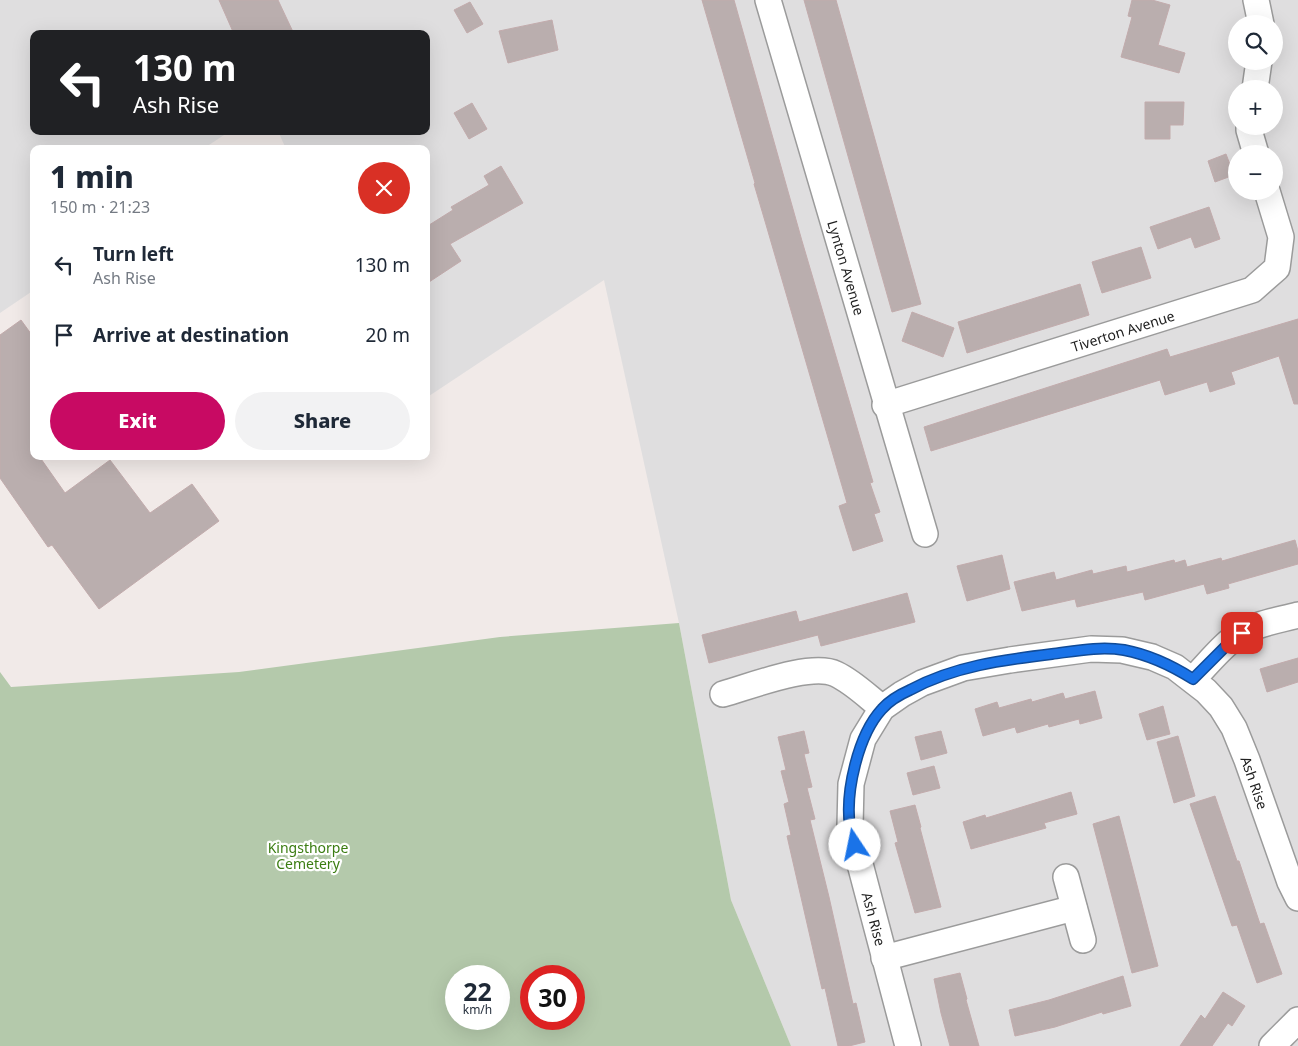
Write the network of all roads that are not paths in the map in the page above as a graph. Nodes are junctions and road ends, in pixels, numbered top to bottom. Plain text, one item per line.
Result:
1 (768, 0) edge
2 (1256, 0) edge
3 (1259, 15) edge
4 (1270, 200) edge
5 (885, 405) junction
6 (925, 534) dead end
7 (1298, 615) edge
8 (1193, 679) junction
9 (723, 694) dead end
10 (882, 708) junction
11 (1066, 877) dead end
12 (1298, 898) edge
13 (1074, 908) junction
14 (1083, 940) dead end
15 (884, 958) junction
16 (1298, 1020) edge
17 (908, 1046) edge
18 (1272, 1046) edge

1 - 5 street, Lynton Avenue
2 - 3 street
4 - 5 street, Tiverton Avenue
5 - 6 street, Lynton Avenue
7 - 8 street
8 - 10 street, Ash Rise
8 - 12 street, Ash Rise
9 - 10 street
10 - 15 street, Ash Rise
11 - 13 street
13 - 14 street
13 - 15 street, Ash Rise
15 - 17 street, Ash Rise
16 - 18 street

